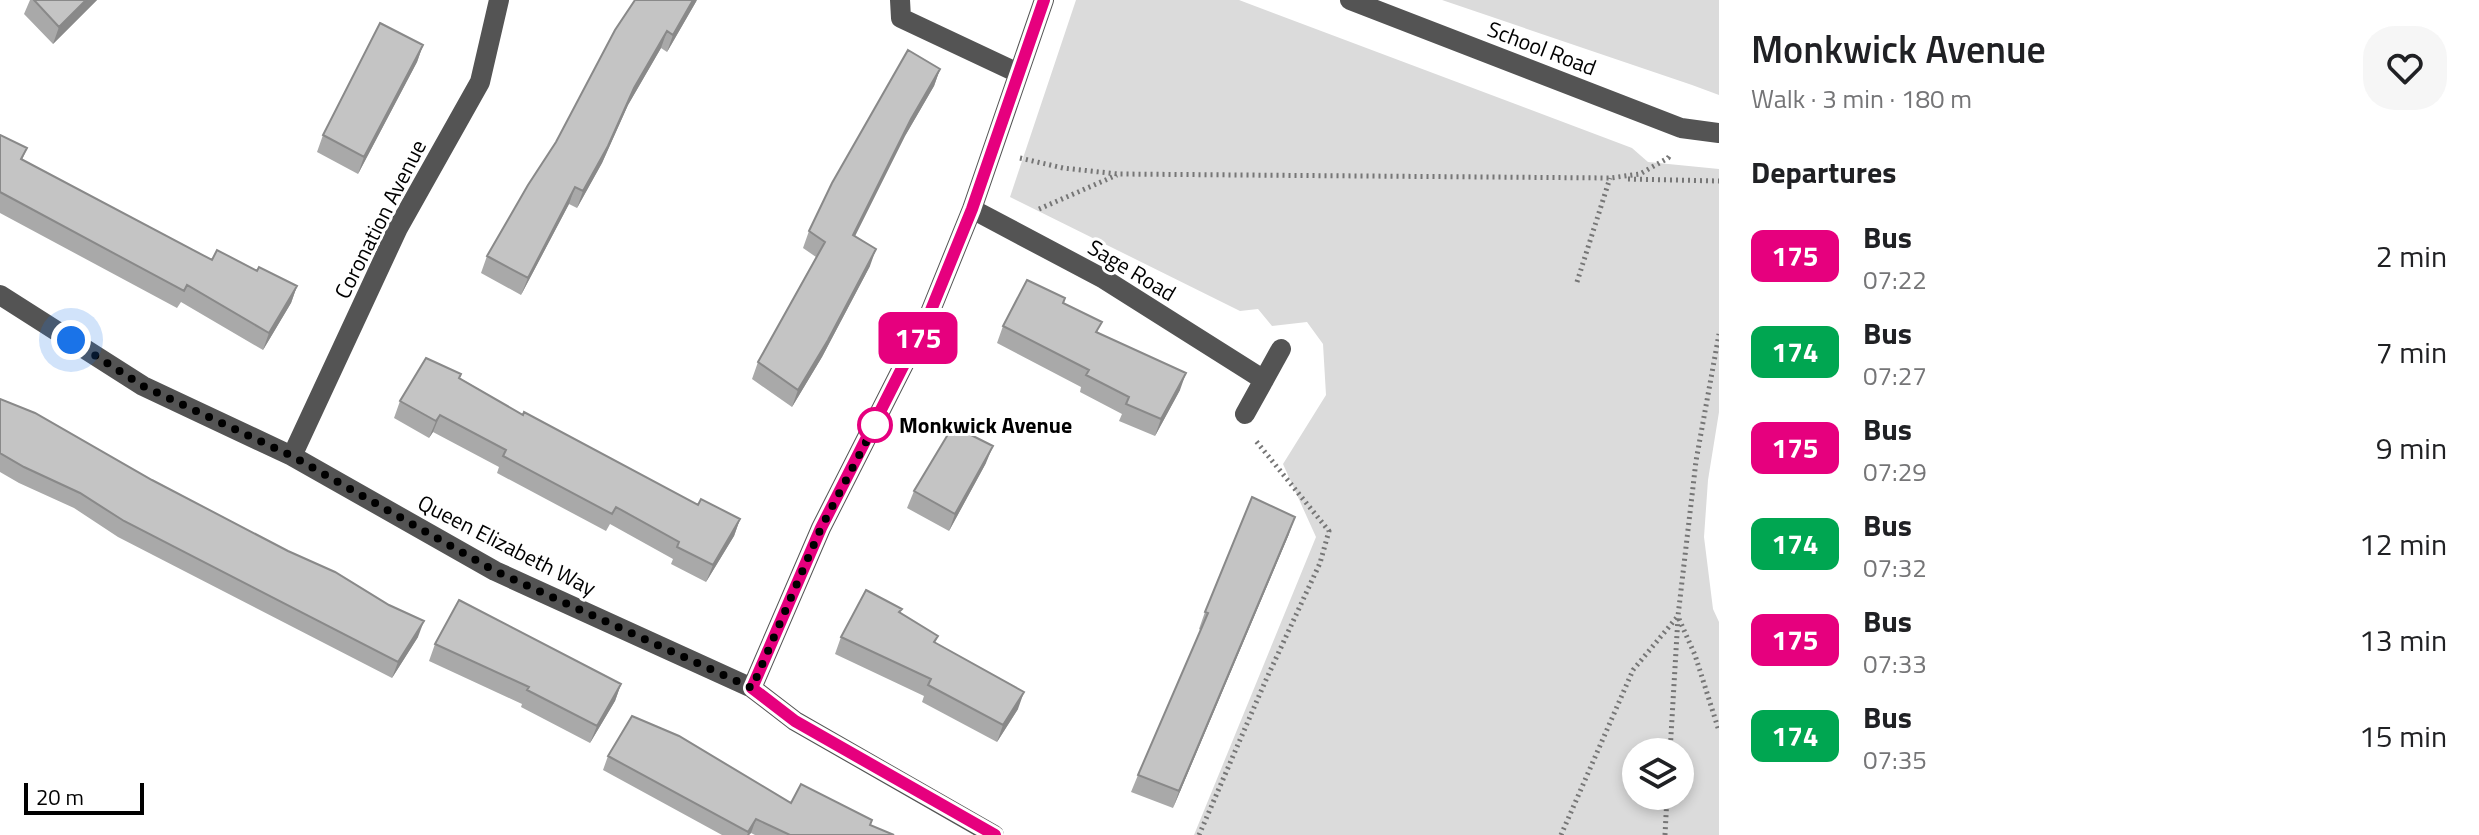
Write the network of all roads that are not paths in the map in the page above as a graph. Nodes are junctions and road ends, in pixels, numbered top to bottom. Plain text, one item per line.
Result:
1 (499, 0) edge
2 (900, 0) edge
3 (1044, 0) edge
4 (1350, 0) edge
5 (1018, 73) junction
6 (1719, 133) edge
7 (972, 209) junction
8 (0, 295) edge
9 (1281, 349) dead end
10 (1264, 380) junction
11 (1245, 414) road end
12 (292, 456) junction
13 (752, 688) junction
14 (994, 835) edge

1 - 12 street, Coronation Avenue
2 - 5 street
3 - 5 street
4 - 6 street, School Road
5 - 7 street
7 - 10 street, Sage Road
7 - 13 street
8 - 12 street, Queen Elizabeth Way
9 - 10 street
10 - 11 street
12 - 13 street, Queen Elizabeth Way
13 - 14 street, Queen Elizabeth Way

